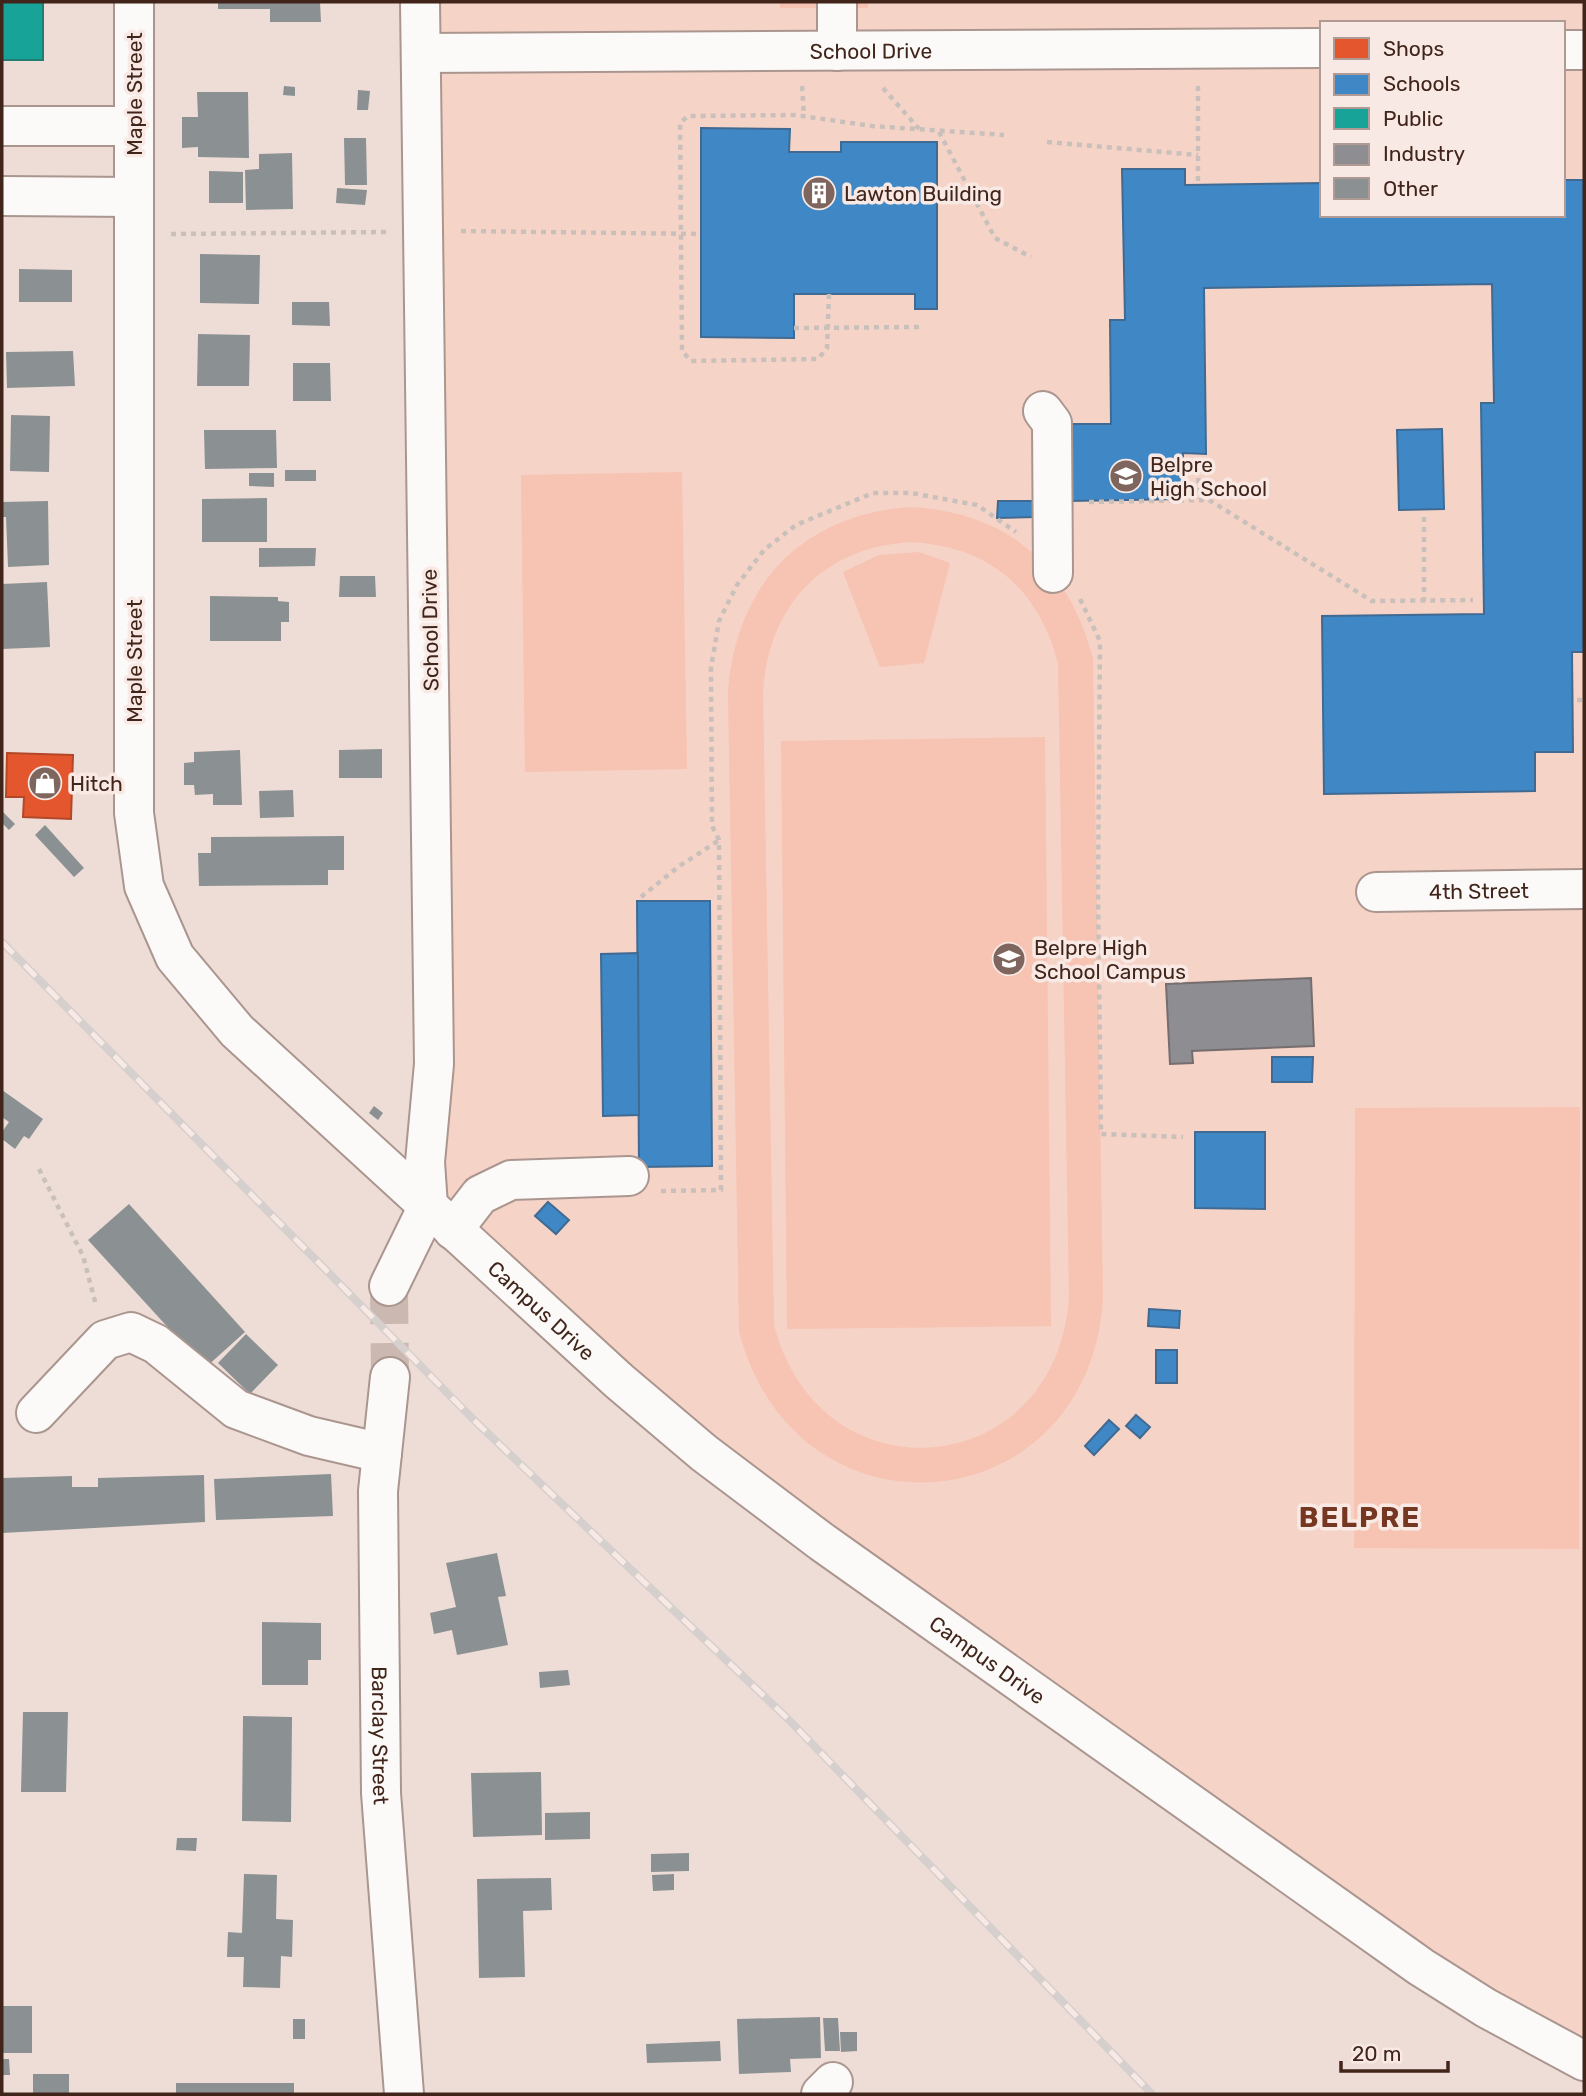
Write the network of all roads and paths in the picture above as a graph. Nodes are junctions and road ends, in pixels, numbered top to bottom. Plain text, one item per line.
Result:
1 (134, 2) edge
2 (420, 2) edge
3 (837, 2) edge
4 (1320, 48) edge
5 (1565, 50) edge
6 (1584, 50) edge
7 (837, 51) junction
8 (421, 53) junction
9 (798, 80) dead end
10 (1198, 86) dead end
11 (883, 88) dead end
12 (804, 116) junction
13 (2, 126) edge
14 (134, 126) junction
15 (919, 129) junction
16 (938, 131) junction
17 (1004, 135) dead end
18 (1047, 142) dead end
19 (1198, 155) junction
20 (1198, 182) dead end
21 (2, 196) edge
22 (134, 197) junction
23 (458, 231) dead end
24 (398, 232) dead end
25 (159, 234) dead end
26 (680, 234) junction
27 (701, 234) dead end
28 (1031, 257) dead end
29 (829, 294) dead end
30 (919, 327) dead end
31 (794, 328) dead end
32 (827, 328) junction
33 (1043, 411) dead end
34 (1198, 458) dead end
35 (1199, 499) junction
36 (1053, 502) junction
37 (1424, 517) dead end
38 (1052, 563) junction
39 (1473, 600) dead end
40 (1424, 601) junction
41 (1584, 700) edge
42 (1577, 701) dead end
43 (719, 841) junction
44 (1584, 889) edge
45 (1376, 892) dead end
46 (641, 897) dead end
47 (1183, 1137) dead end
48 (39, 1169) dead end
49 (629, 1176) joint
50 (440, 1218) junction
51 (390, 1286) tunnel mouth
52 (105, 1340) junction
53 (390, 1377) tunnel mouth
54 (36, 1413) dead end
55 (382, 1453) junction
56 (1584, 2062) edge
57 (404, 2094) edge

1 - 14 street, Maple Street
2 - 8 street, School Drive
3 - 7 street
4 - 7 street, School Drive
5 - 6 street
7 - 8 street, School Drive
8 - 50 street, School Drive
9 - 12 path
10 - 19 path
11 - 15 path
12 - 15 path
12 - 26 path
13 - 14 street
14 - 22 street, Maple Street
15 - 16 path
16 - 17 path
16 - 28 path
18 - 19 path
19 - 20 path
21 - 22 street
22 - 50 street, Maple Street
23 - 26 path
24 - 25 path
26 - 27 path
26 - 32 path
29 - 32 path
30 - 32 path
31 - 32 path
33 - 36 street
34 - 35 path
35 - 36 path
35 - 40 path
36 - 38 street
37 - 40 path
38 - 43 path
38 - 47 path
39 - 40 path
41 - 42 path
43 - 46 path
43 - 49 path
44 - 45 street, 4th Street
48 - 52 path
49 - 50 street
50 - 51 street
50 - 56 street, Campus Drive
52 - 54 street
52 - 55 street
53 - 55 street, Barclay Street
55 - 57 street, Barclay Street

